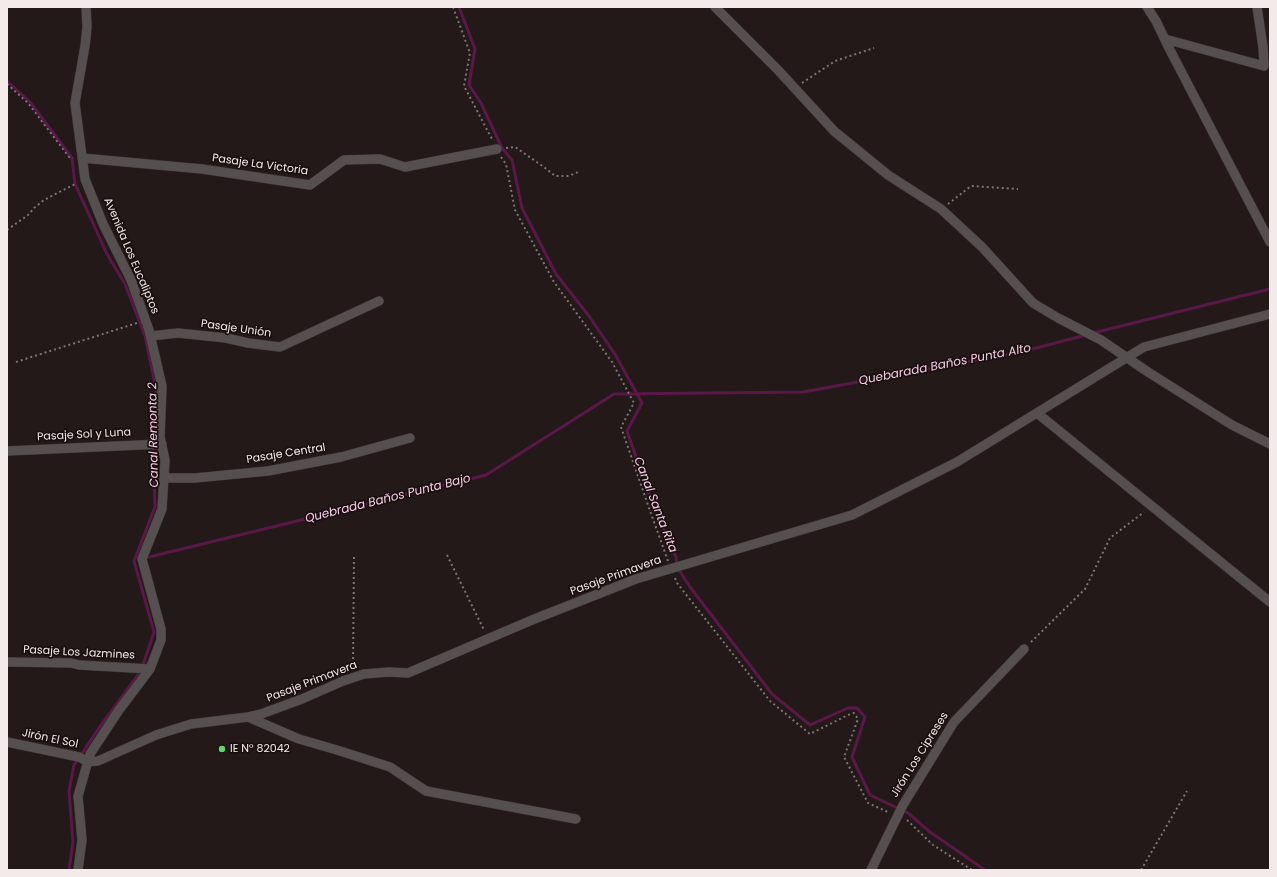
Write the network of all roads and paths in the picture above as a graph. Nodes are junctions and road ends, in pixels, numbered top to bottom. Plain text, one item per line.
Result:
1 (86, 7) edge
2 (453, 7) edge
3 (715, 7) edge
4 (1147, 7) edge
5 (1257, 7) edge
6 (1164, 39) junction
7 (874, 48) dead end
8 (7, 84) edge
9 (794, 88) junction
10 (497, 149) junction
11 (82, 158) junction
12 (580, 171) dead end
13 (85, 179) junction
14 (1018, 189) dead end
15 (941, 209) junction
16 (7, 230) edge
17 (1270, 242) edge
18 (380, 301) dead end
19 (1270, 314) edge
20 (146, 320) junction
21 (151, 336) junction
22 (1127, 358) junction
23 (16, 362) dead end
24 (1037, 413) junction
25 (410, 438) dead end
26 (162, 444) junction
27 (1270, 444) edge
28 (7, 451) edge
29 (164, 478) junction
30 (1152, 506) junction
31 (447, 555) dead end
32 (354, 556) dead end
33 (674, 568) junction
34 (1270, 602) edge
35 (488, 639) junction
36 (1024, 648) joint
37 (7, 662) edge
38 (150, 669) junction
39 (353, 678) junction
40 (248, 717) junction
41 (7, 742) edge
42 (88, 762) junction
43 (1187, 791) dead end
44 (897, 816) junction
45 (576, 819) dead end
46 (78, 870) edge
47 (871, 870) edge
48 (972, 870) edge
49 (1141, 870) edge

1 - 11 street, Avenida Los Eucaliptos
2 - 10 path
3 - 9 street
4 - 6 street
5 - 6 street
6 - 17 street
7 - 9 path
8 - 11 path
9 - 15 street
10 - 11 street, Pasaje La Victoria
10 - 12 path
10 - 33 path
11 - 13 street, Avenida Los Eucaliptos
13 - 16 path
13 - 20 street, Avenida Los Eucaliptos
14 - 15 path
15 - 22 street
18 - 21 street, Pasaje Unión
19 - 22 street, Pasaje Primavera
20 - 21 street, Avenida Los Eucaliptos
20 - 23 path
21 - 26 street, Avenida Los Eucaliptos
22 - 24 street, Pasaje Primavera
22 - 27 street
24 - 30 street
24 - 33 street, Pasaje Primavera
25 - 29 street, Pasaje Central
26 - 28 street, Pasaje Sol y Luna
26 - 29 street, Avenida Los Eucaliptos
29 - 38 street, Avenida Los Eucaliptos
30 - 34 street
30 - 36 path
31 - 35 path
32 - 39 path
33 - 35 street, Pasaje Primavera
33 - 44 path
35 - 39 street, Pasaje Primavera
36 - 44 street, Jirón Los Cipreses
37 - 38 street, Pasaje Los Jazmines
38 - 42 street, Avenida Los Eucaliptos
39 - 40 street, Pasaje Primavera
40 - 42 street, Pasaje Primavera
40 - 45 street
41 - 42 street, Jirón El Sol
42 - 46 street, Avenida Los Eucaliptos
43 - 49 path
44 - 47 street, Jirón Los Cipreses
44 - 48 path

